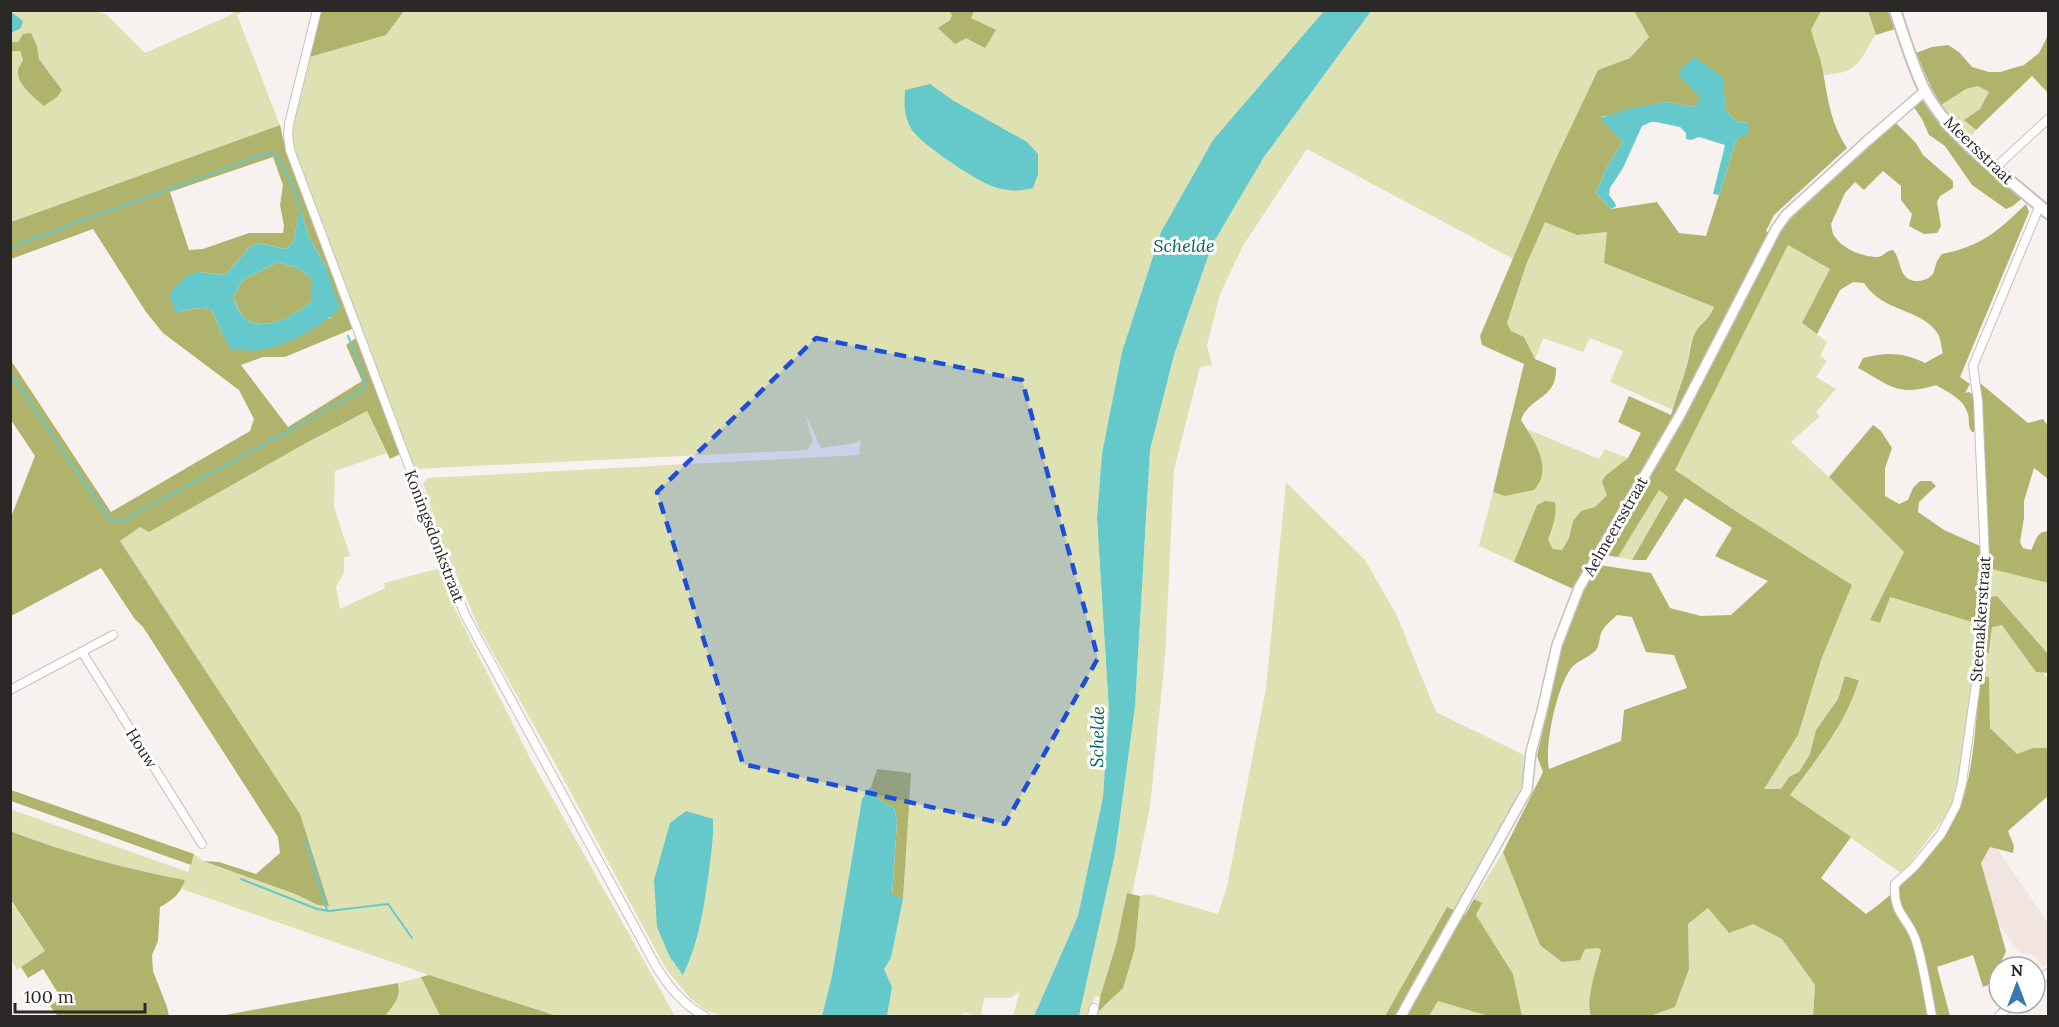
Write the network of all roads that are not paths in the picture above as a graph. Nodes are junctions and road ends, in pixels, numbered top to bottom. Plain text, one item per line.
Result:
1 (317, 10) edge
2 (1895, 10) edge
3 (1925, 91) junction
4 (2049, 119) edge
5 (1995, 168) junction
6 (2040, 205) junction
7 (2049, 213) edge
8 (113, 635) dead end
9 (82, 652) junction
10 (10, 690) edge
11 (202, 844) dead end
12 (1094, 1008) dead end
13 (705, 1017) edge
14 (1092, 1017) edge
15 (1401, 1017) edge
16 (1932, 1017) edge

1 - 13 street, Koningsdonkstraat
2 - 3 main road, Meersstraat
3 - 5 main road, Meersstraat
3 - 15 street, Aelmeersstraat
4 - 5 street
5 - 6 main road, Meersstraat
6 - 7 main road, Meersstraat
6 - 16 street, Steenakkerstraat
8 - 9 street
9 - 10 street
9 - 11 street, Houw
12 - 14 street

